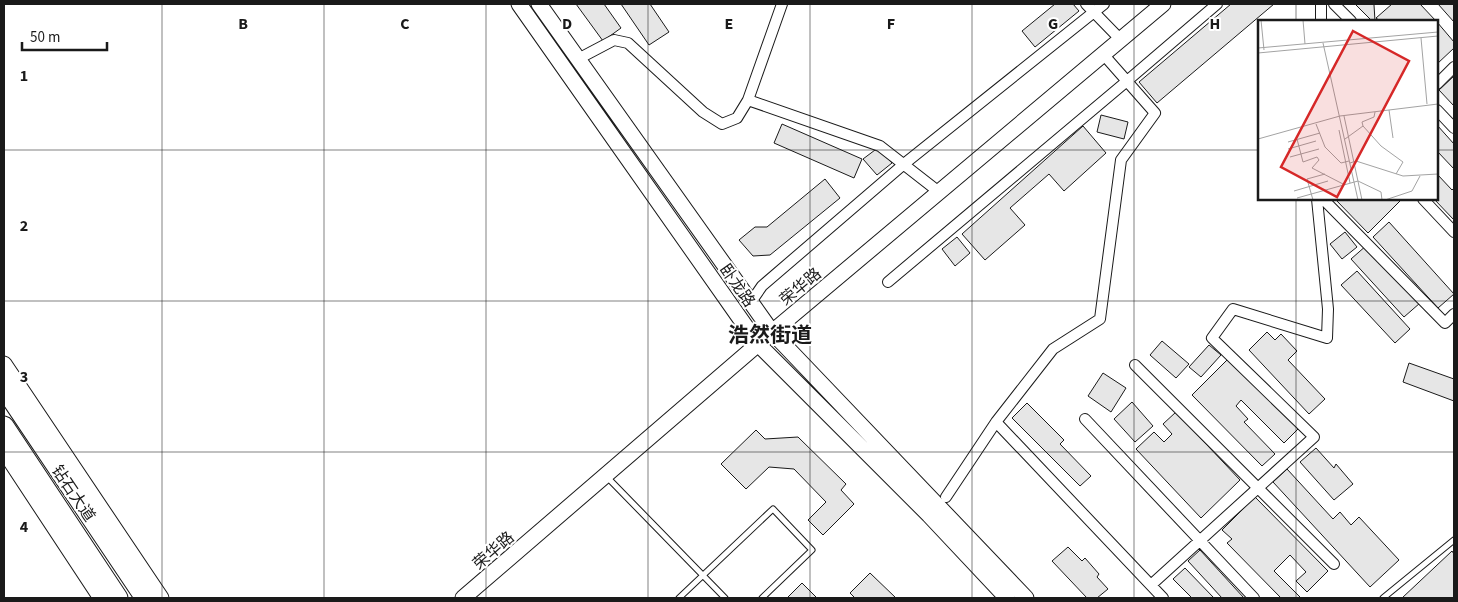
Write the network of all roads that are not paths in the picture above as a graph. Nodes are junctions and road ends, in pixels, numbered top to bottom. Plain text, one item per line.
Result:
1 (519, 4) edge
2 (539, 4) edge
3 (782, 4) edge
4 (1086, 4) edge
5 (1104, 4) edge
6 (1163, 4) edge
7 (1217, 4) edge
8 (1321, 4) edge
9 (1334, 4) edge
10 (1094, 12) junction
11 (1321, 20) edge
12 (1350, 20) edge
13 (1120, 39) junction
14 (1103, 54) junction
15 (578, 59) junction
16 (1454, 67) edge
17 (1127, 82) junction
18 (1438, 83) edge
19 (748, 100) junction
20 (1438, 111) edge
21 (1454, 128) edge
22 (904, 164) junction
23 (939, 192) junction
24 (1317, 200) edge
25 (1324, 200) edge
26 (1424, 200) edge
27 (1454, 232) edge
28 (888, 282) dead end
29 (751, 302) junction
30 (1454, 314) edge
31 (772, 332) junction
32 (758, 344) junction
33 (4, 364) edge
34 (1135, 365) dead end
35 (4, 388) edge
36 (1085, 419) dead end
37 (996, 422) junction
38 (4, 426) edge
39 (4, 451) edge
40 (606, 476) junction
41 (1258, 488) junction
42 (946, 497) dead end
43 (50, 508) junction
44 (1454, 540) edge
45 (1200, 541) junction
46 (1334, 564) dead end
47 (703, 576) junction
48 (1151, 586) junction
49 (113, 597) edge
50 (145, 598) edge
51 (161, 598) edge
52 (463, 598) edge
53 (679, 598) edge
54 (724, 598) edge
55 (762, 598) edge
56 (1007, 598) edge
57 (1026, 598) edge
58 (1163, 598) edge
59 (1254, 598) edge
60 (1383, 598) edge

1 - 32 main road, 卧龙路
2 - 15 main road, 卧龙路
3 - 19 street
4 - 10 street
5 - 10 street
6 - 13 main road, 荣华路
7 - 17 street
8 - 11 street
9 - 12 street
10 - 13 street
10 - 22 street
13 - 14 main road, 荣华路
14 - 17 street
14 - 23 main road, 荣华路
15 - 19 street
15 - 29 main road, 卧龙路
16 - 18 street
17 - 28 street
17 - 37 street
19 - 22 street
20 - 21 street
22 - 23 street
22 - 29 street
23 - 31 main road, 荣华路
24 - 41 street
25 - 30 street
26 - 27 street
29 - 31 main road, 卧龙路
31 - 32 main road, 荣华路
31 - 57 main road, 卧龙路
32 - 40 main road, 荣华路
32 - 56 main road, 卧龙路
33 - 51 main road
34 - 41 street
35 - 50 highway, 钻石大道
36 - 45 street
37 - 42 street
37 - 48 street
38 - 43 highway, 钻石大道
39 - 43 main road
40 - 47 lane
40 - 52 main road, 荣华路
41 - 45 street
41 - 46 street
43 - 49 highway, 钻石大道
44 - 60 lane
45 - 48 street
45 - 59 street
47 - 53 lane
47 - 54 lane
47 - 55 lane
48 - 58 street

